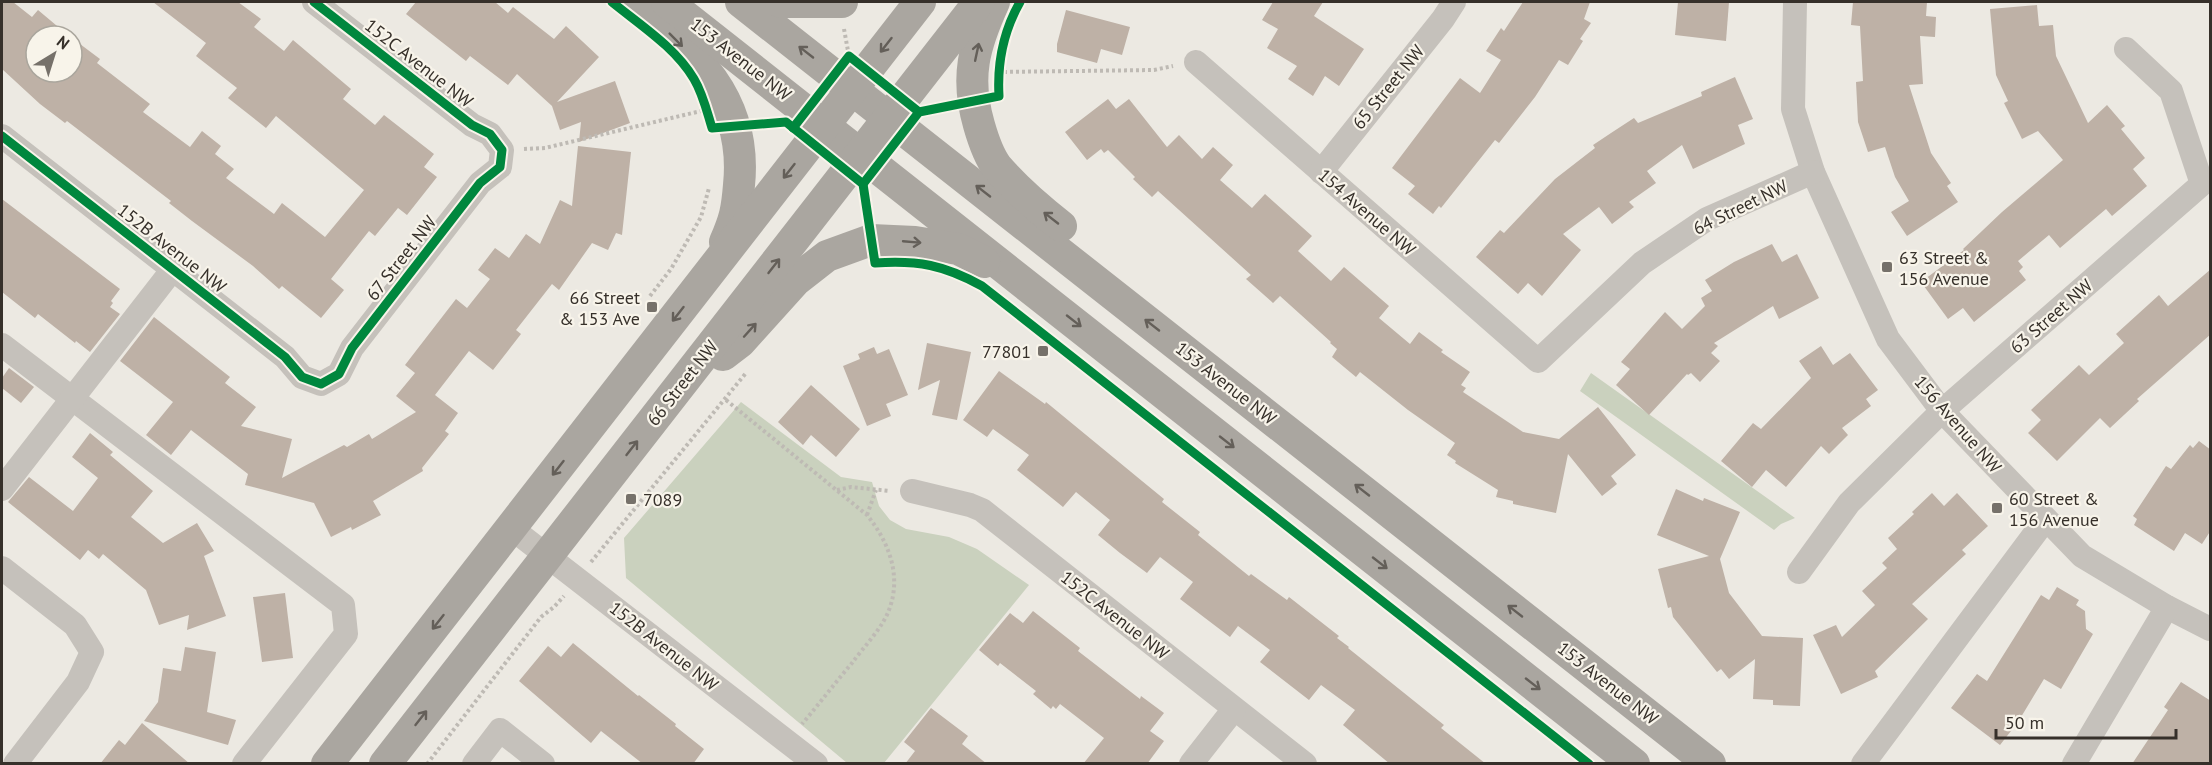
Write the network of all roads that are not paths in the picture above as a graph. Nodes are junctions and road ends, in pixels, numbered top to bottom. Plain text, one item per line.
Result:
1 (314, 2) edge
2 (632, 2) edge
3 (667, 2) edge
4 (741, 2) edge
5 (782, 2) edge
6 (842, 2) edge
7 (920, 2) edge
8 (979, 2) edge
9 (994, 2) edge
10 (1454, 2) edge
11 (1796, 2) edge
12 (2126, 49) dead end
13 (1196, 62) road end
14 (851, 78) junction
15 (889, 117) junction
16 (824, 125) junction
17 (2, 136) edge
18 (502, 150) joint
19 (861, 153) junction
20 (1321, 171) junction
21 (1814, 172) junction
22 (714, 267) junction
23 (173, 269) junction
24 (1028, 284) junction
25 (2, 345) edge
26 (1538, 361) joint
27 (321, 384) joint
28 (673, 394) junction
29 (71, 400) junction
30 (1942, 411) junction
31 (1297, 439) junction
32 (2, 489) edge
33 (912, 491) road end
34 (2045, 520) junction
35 (512, 528) junction
36 (548, 556) junction
37 (2, 568) edge
38 (1799, 573) dead end
39 (2167, 607) junction
40 (2211, 629) edge
41 (1234, 709) junction
42 (15, 764) edge
43 (244, 764) edge
44 (327, 764) edge
45 (385, 764) edge
46 (474, 764) edge
47 (543, 764) edge
48 (816, 764) edge
49 (1191, 764) edge
50 (1305, 764) edge
51 (1634, 764) edge
52 (1710, 764) edge
53 (1863, 764) edge
54 (2074, 764) edge

1 - 18 street, 152C Avenue NW
2 -> 22 main road
3 - 16 main road, 153 Avenue NW
14 -> 4 main road, 153 Avenue NW
5 - 6 main road
7 -> 14 main road
8 - 15 main road, 66 Street NW
31 -> 9 main road
10 - 20 street, 65 Street NW
11 - 21 street
12 - 30 street, 63 Street NW
13 - 20 street, 154 Avenue NW
14 - 15 main road, 153 Avenue NW
14 - 16 main road
15 - 19 main road, 66 Street NW
31 -> 15 main road, 153 Avenue NW
16 - 19 main road, 153 Avenue NW
16 -> 22 main road
17 - 23 street, 152B Avenue NW
18 - 27 street, 67 Street NW
19 - 24 main road, 153 Avenue NW
28 -> 19 main road, 66 Street NW
20 - 26 street, 154 Avenue NW
21 - 26 street, 64 Street NW
21 - 30 street, 156 Avenue NW
22 -> 35 main road
23 - 27 street, 152B Avenue NW
23 - 29 street
28 -> 24 main road
24 -> 51 main road, 153 Avenue NW
25 - 29 street
36 -> 28 main road, 66 Street NW
29 - 32 street
29 - 43 street
30 - 34 street, 156 Avenue NW
30 - 38 street, 63 Street NW
52 -> 31 main road, 153 Avenue NW
33 - 41 street, 152C Avenue NW
34 - 39 street, 156 Avenue NW
34 - 53 street
35 - 36 street, 152B Avenue NW
35 -> 44 main road
45 -> 36 main road, 66 Street NW
36 - 48 street, 152B Avenue NW
37 - 42 street
39 - 40 street, 156 Avenue NW
39 - 54 street
41 - 49 street
41 - 50 street, 152C Avenue NW
46 - 47 street

